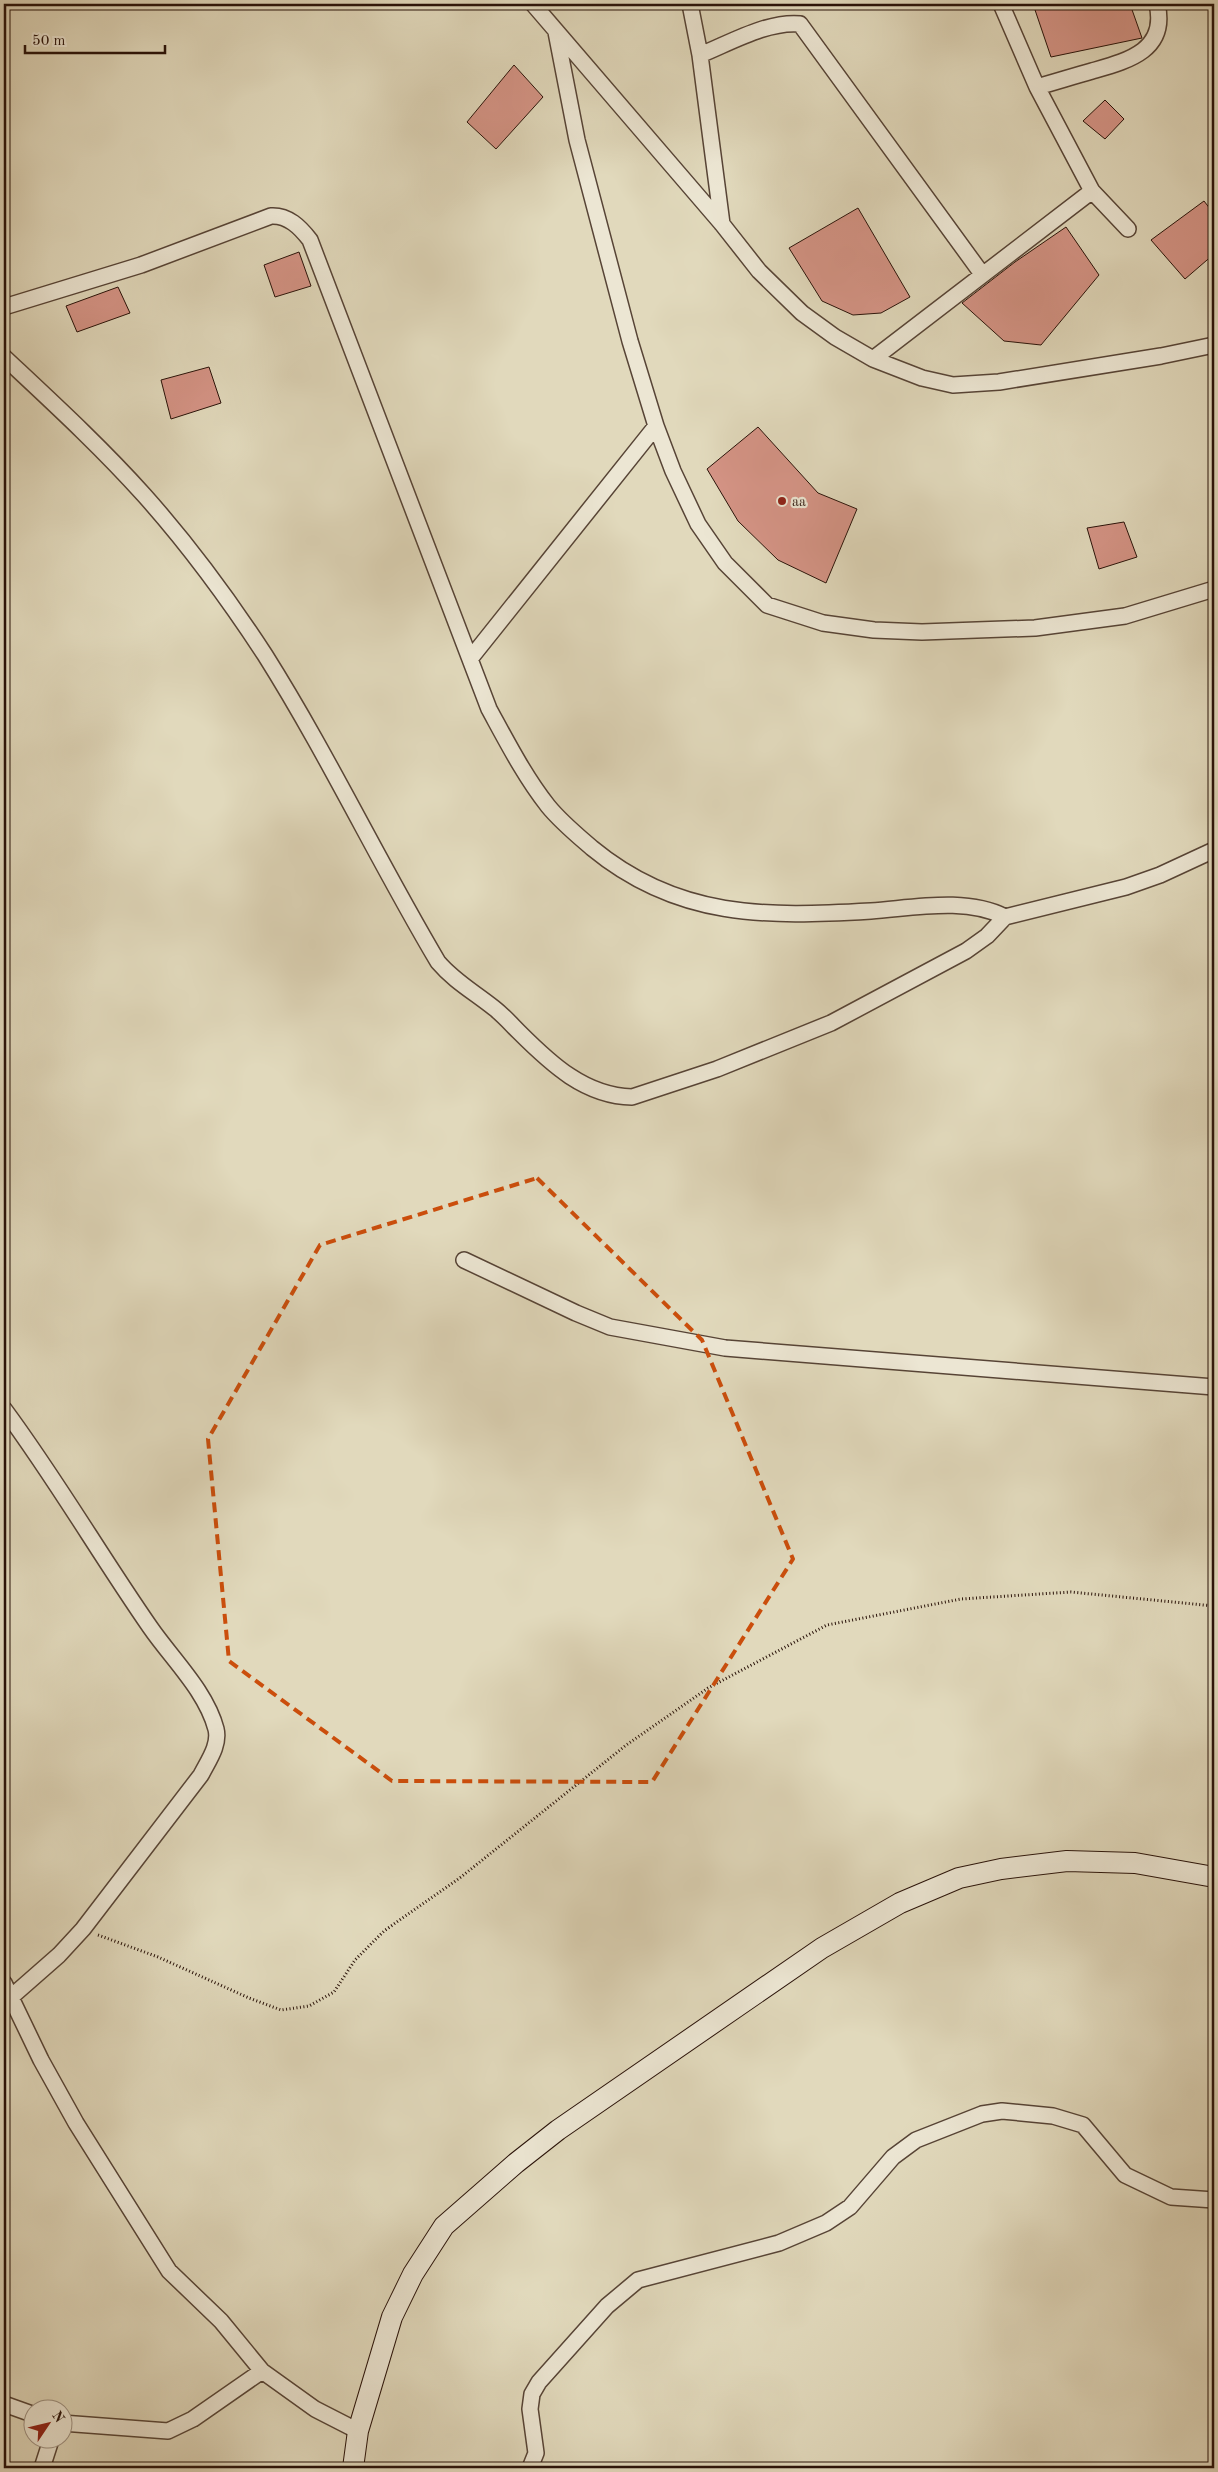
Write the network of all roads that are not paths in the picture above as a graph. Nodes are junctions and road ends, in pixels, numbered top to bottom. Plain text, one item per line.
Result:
1 (534, 4) edge
2 (690, 4) edge
3 (1001, 4) edge
4 (1157, 4) edge
5 (556, 32) junction
6 (700, 54) junction
7 (1037, 87) junction
8 (1092, 191) junction
9 (722, 224) junction
10 (1128, 229) dead end
11 (982, 274) junction
12 (4, 307) edge
13 (1214, 345) edge
14 (4, 357) edge
15 (873, 359) junction
16 (656, 426) junction
17 (1214, 589) edge
18 (470, 660) junction
19 (1214, 850) edge
20 (1006, 917) junction
21 (464, 1260) dead end
22 (1214, 1387) edge
23 (4, 1409) edge
24 (1214, 1877) edge
25 (4, 1983) edge
26 (10, 1998) junction
27 (1214, 2200) edge
28 (262, 2371) junction
29 (4, 2404) edge
30 (22, 2410) edge
31 (72, 2424) edge
32 (358, 2431) junction
33 (48, 2450) edge
34 (42, 2468) edge
35 (354, 2468) edge
36 (530, 2468) edge

1 - 5 street
2 - 6 street
3 - 7 street
4 - 7 street
5 - 9 street
5 - 16 street
6 - 9 street
6 - 11 street
7 - 8 street
8 - 10 street
8 - 11 street
9 - 15 street
11 - 15 street
12 - 18 street
13 - 15 street
14 - 20 street
16 - 17 street
16 - 18 street
18 - 20 street
19 - 20 street
21 - 22 street
23 - 26 street
24 - 32 main road
25 - 26 street
26 - 28 street
27 - 36 street
28 - 31 street
28 - 32 street
29 - 30 street
32 - 35 main road
33 - 34 street

